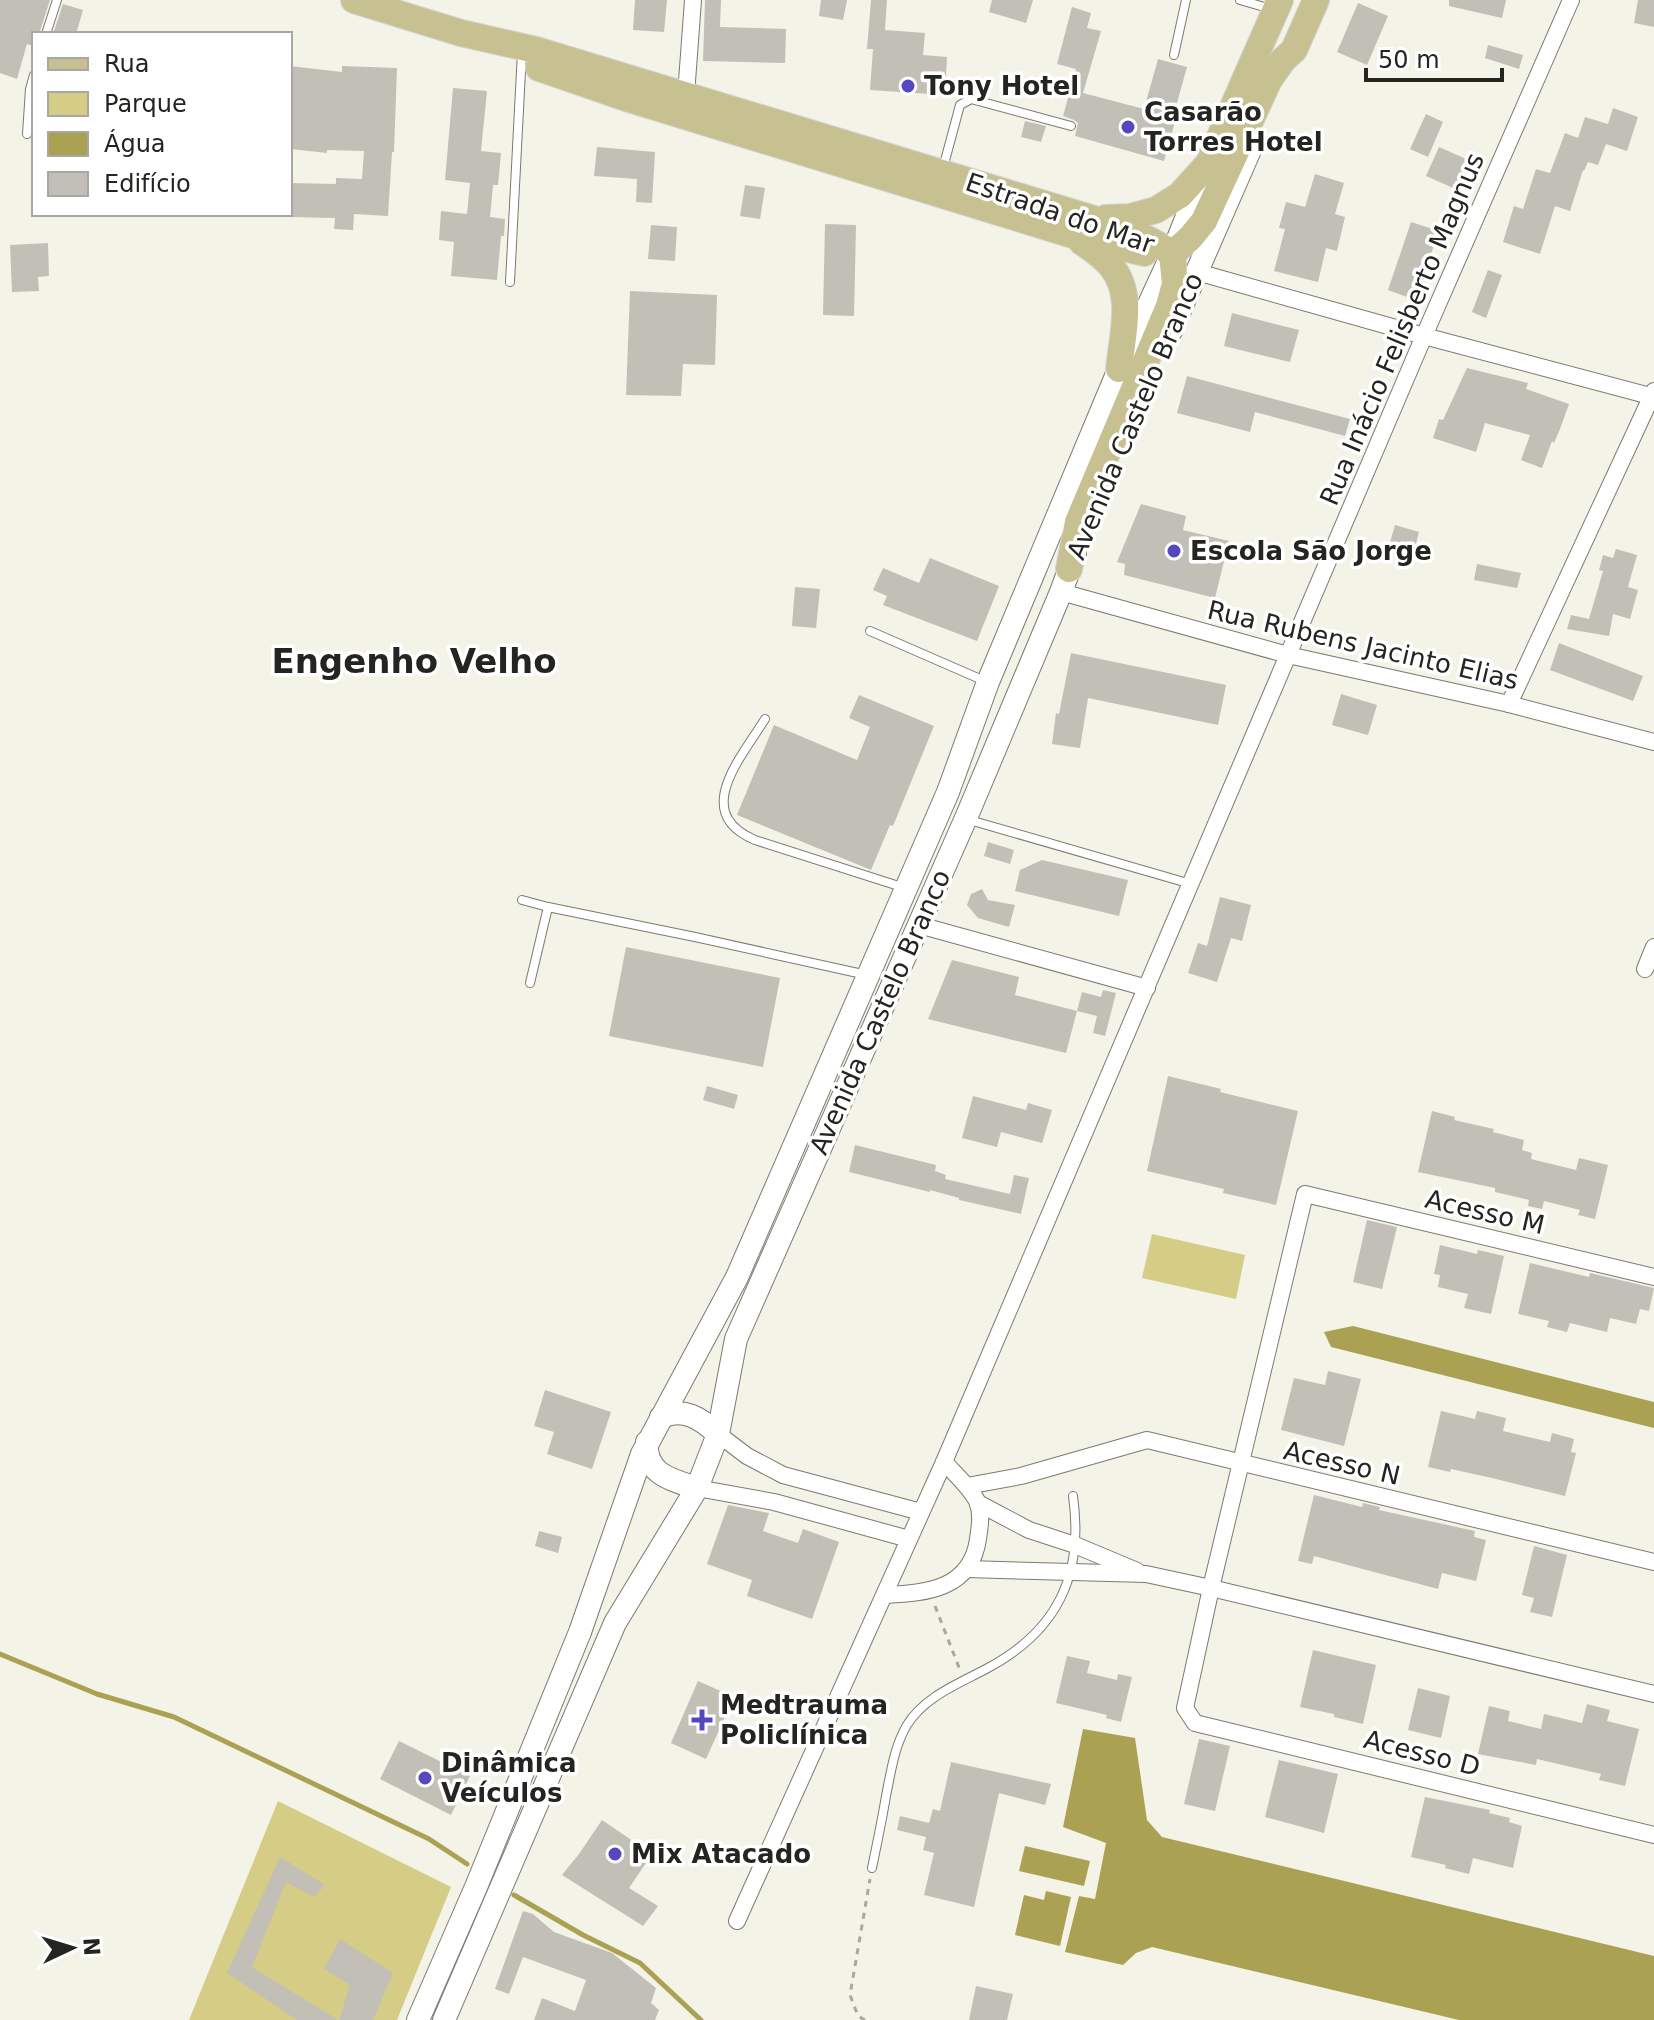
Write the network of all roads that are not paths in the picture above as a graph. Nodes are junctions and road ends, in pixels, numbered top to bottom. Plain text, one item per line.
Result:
1 (57, 0) edge
2 (354, 0) edge
3 (693, 0) edge
4 (1186, 0) edge
5 (1240, 0) edge
6 (1316, 0) edge
7 (1571, 0) edge
8 (1277, 5) edge
9 (47, 32) edge
10 (1294, 50) junction
11 (522, 54) junction
12 (1174, 55) dead end
13 (32, 82) edge
14 (686, 95) junction
15 (1071, 126) dead end
16 (27, 134) dead end
17 (1208, 164) junction
18 (942, 173) junction
19 (1094, 219) junction
20 (1073, 235) junction
21 (1172, 254) junction
22 (1197, 272) junction
23 (510, 282) dead end
24 (1424, 336) junction
25 (1119, 369) junction
26 (1653, 395) edge
27 (1065, 580) junction
28 (870, 631) dead end
29 (1288, 655) junction
30 (988, 682) junction
31 (1509, 704) junction
32 (765, 719) dead end
33 (1654, 742) edge
34 (966, 818) junction
35 (1191, 884) junction
36 (906, 888) junction
37 (522, 900) dead end
38 (548, 907) junction
39 (919, 925) junction
40 (1654, 947) edge
41 (1645, 969) dead end
42 (868, 975) junction
43 (530, 983) dead end
44 (1147, 988) junction
45 (1654, 1277) edge
46 (661, 1417) junction
47 (718, 1434) junction
48 (647, 1442) junction
49 (944, 1462) junction
50 (1240, 1463) junction
51 (783, 1475) junction
52 (967, 1486) junction
53 (697, 1488) junction
54 (1073, 1496) dead end
55 (774, 1502) junction
56 (978, 1503) junction
57 (921, 1512) junction
58 (909, 1539) junction
59 (1075, 1545) junction
60 (1654, 1562) edge
61 (966, 1569) junction
62 (1071, 1572) junction
63 (1146, 1574) junction
64 (1211, 1588) junction
65 (886, 1595) junction
66 (1654, 1694) edge
67 (1654, 1835) edge
68 (872, 1868) road end
69 (737, 1921) dead end
70 (418, 2020) edge
71 (444, 2020) edge

1 - 9 lane
2 - 11 main road, Estrada do Mar
3 - 14 street
4 - 12 lane
5 - 8 lane
6 - 10 main road, Avenida Castelo Branco
7 - 24 street, Rua Inácio Felisberto Magnus
8 - 17 main road, Avenida Castelo Branco
10 - 21 main road
10 - 22 main road, Avenida Castelo Branco
11 - 14 main road, Estrada do Mar
11 - 20 main road, Estrada do Mar
11 - 23 lane
13 - 16 lane
14 - 18 main road, Estrada do Mar
15 - 18 lane
17 - 19 main road
17 - 21 main road, Avenida Castelo Branco
18 - 19 main road, Estrada do Mar
19 - 21 main road, Estrada do Mar
20 - 21 main road, Estrada do Mar
20 - 25 main road
21 - 25 main road, Avenida Castelo Branco
21 - 27 main road
22 - 24 street
22 - 27 main road, Avenida Castelo Branco
24 - 26 street
24 - 29 street, Rua Inácio Felisberto Magnus
25 - 30 main road, Avenida Castelo Branco
26 - 31 street
27 - 29 street, Rua Rubens Jacinto Elias
27 - 34 main road, Avenida Castelo Branco
28 - 30 lane
29 - 31 street, Rua Rubens Jacinto Elias
29 - 35 street, Rua Inácio Felisberto Magnus
30 - 36 main road, Avenida Castelo Branco
31 - 33 street, Rua Rubens Jacinto Elias
32 - 36 lane
34 - 35 lane
34 - 39 main road, Avenida Castelo Branco
35 - 44 street, Rua Inácio Felisberto Magnus
36 - 42 main road, Avenida Castelo Branco
37 - 38 lane
38 - 42 lane
38 - 43 lane
39 - 44 street
39 - 47 main road, Avenida Castelo Branco
40 - 41 street
42 - 46 main road, Avenida Castelo Branco
44 - 49 street, Rua Inácio Felisberto Magnus
45 - 50 street, Acesso M
46 - 47 main road
46 - 48 main road, Avenida Castelo Branco
47 - 51 street
47 - 53 main road, Avenida Castelo Branco
48 - 53 main road
48 - 70 main road, Avenida Castelo Branco
49 - 52 street
49 - 57 street, Rua Inácio Felisberto Magnus
50 - 52 street, Acesso N
50 - 60 street, Acesso N
50 - 64 street
51 - 55 street
51 - 57 street
52 - 56 street
53 - 55 street
53 - 71 main road, Avenida Castelo Branco
54 - 59 lane
55 - 58 street
56 - 59 street
56 - 61 street
57 - 58 street, Rua Inácio Felisberto Magnus
58 - 65 street, Rua Inácio Felisberto Magnus
59 - 62 lane
59 - 63 street
61 - 62 street
61 - 65 street
62 - 63 street
62 - 68 lane
63 - 64 street
64 - 66 street
64 - 67 street, Acesso D
65 - 69 street, Rua Inácio Felisberto Magnus

